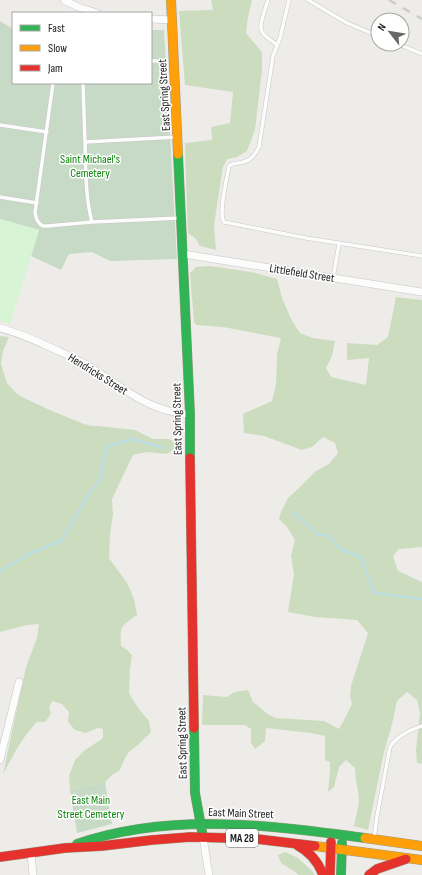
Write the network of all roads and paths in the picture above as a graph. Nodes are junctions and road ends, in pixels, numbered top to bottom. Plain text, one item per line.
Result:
1 (64, 0) edge
2 (171, 0) edge
3 (268, 0) edge
4 (289, 0) edge
5 (308, 0) edge
6 (83, 11) edge
7 (152, 19) edge
8 (172, 20) junction
9 (370, 33) edge
10 (277, 45) junction
11 (410, 49) edge
12 (422, 54) edge
13 (152, 61) edge
14 (158, 61) dead end
15 (53, 84) edge
16 (83, 84) edge
17 (0, 124) edge
18 (47, 132) junction
19 (178, 136) junction
20 (85, 142) junction
21 (0, 197) edge
22 (36, 203) junction
23 (181, 218) junction
24 (92, 222) junction
25 (339, 244) junction
26 (183, 254) junction
27 (422, 256) edge
28 (333, 278) junction
29 (422, 292) edge
30 (0, 328) edge
31 (190, 414) junction
32 (19, 682) dead end
33 (422, 726) edge
34 (0, 760) edge
35 (200, 824) junction
36 (332, 834) junction
37 (343, 835) junction
38 (202, 837) junction
39 (374, 840) junction
40 (292, 843) junction
41 (422, 846) edge
42 (61, 848) junction
43 (330, 848) junction
44 (341, 849) junction
45 (31, 853) junction
46 (0, 857) edge
47 (410, 858) junction
48 (422, 860) edge
49 (33, 875) edge
50 (209, 875) edge
51 (323, 875) edge
52 (330, 875) edge
53 (341, 875) edge
54 (370, 875) edge

1 - 6 street
2 - 8 main road, East Spring Street
3 - 10 lane
4 - 10 lane
5 - 9 lane
7 - 8 street
8 - 19 main road, East Spring Street
10 - 25 lane
11 - 12 lane
13 - 14 lane
15 - 18 lane
16 - 20 lane
17 - 18 lane
18 - 22 lane
19 - 20 lane
19 - 23 main road, East Spring Street
20 - 24 lane
21 - 22 lane
22 - 24 lane
23 - 24 lane
23 - 26 main road, East Spring Street
25 - 27 lane
25 - 28 lane
26 - 28 street, Littlefield Street
26 - 31 main road, East Spring Street
28 - 29 street, Littlefield Street
30 - 31 street, Hendricks Street
31 - 35 main road, East Spring Street
32 - 34 street
33 - 39 lane
35 - 36 main road, East Main Street / MA 28
35 - 38 main road, East Spring Street
35 - 42 main road, East Main Street / MA 28
36 - 37 main road, East Main Street / MA 28
36 - 43 main road
37 - 39 main road, East Main Street / MA 28
37 - 44 main road
38 - 40 main road, East Main Street / MA 28
38 - 42 main road, East Main Street / MA 28
38 - 50 street
39 - 41 main road, East Main Street / MA 28
40 - 43 main road, East Main Street / MA 28
40 - 51 main road
42 - 45 main road, East Main Street / MA 28
43 - 44 main road, East Main Street / MA 28
43 - 52 main road
44 - 47 main road, East Main Street / MA 28
44 - 53 main road
45 - 46 main road, East Main Street / MA 28
45 - 49 street
47 - 48 main road, East Main Street / MA 28
47 - 54 main road

